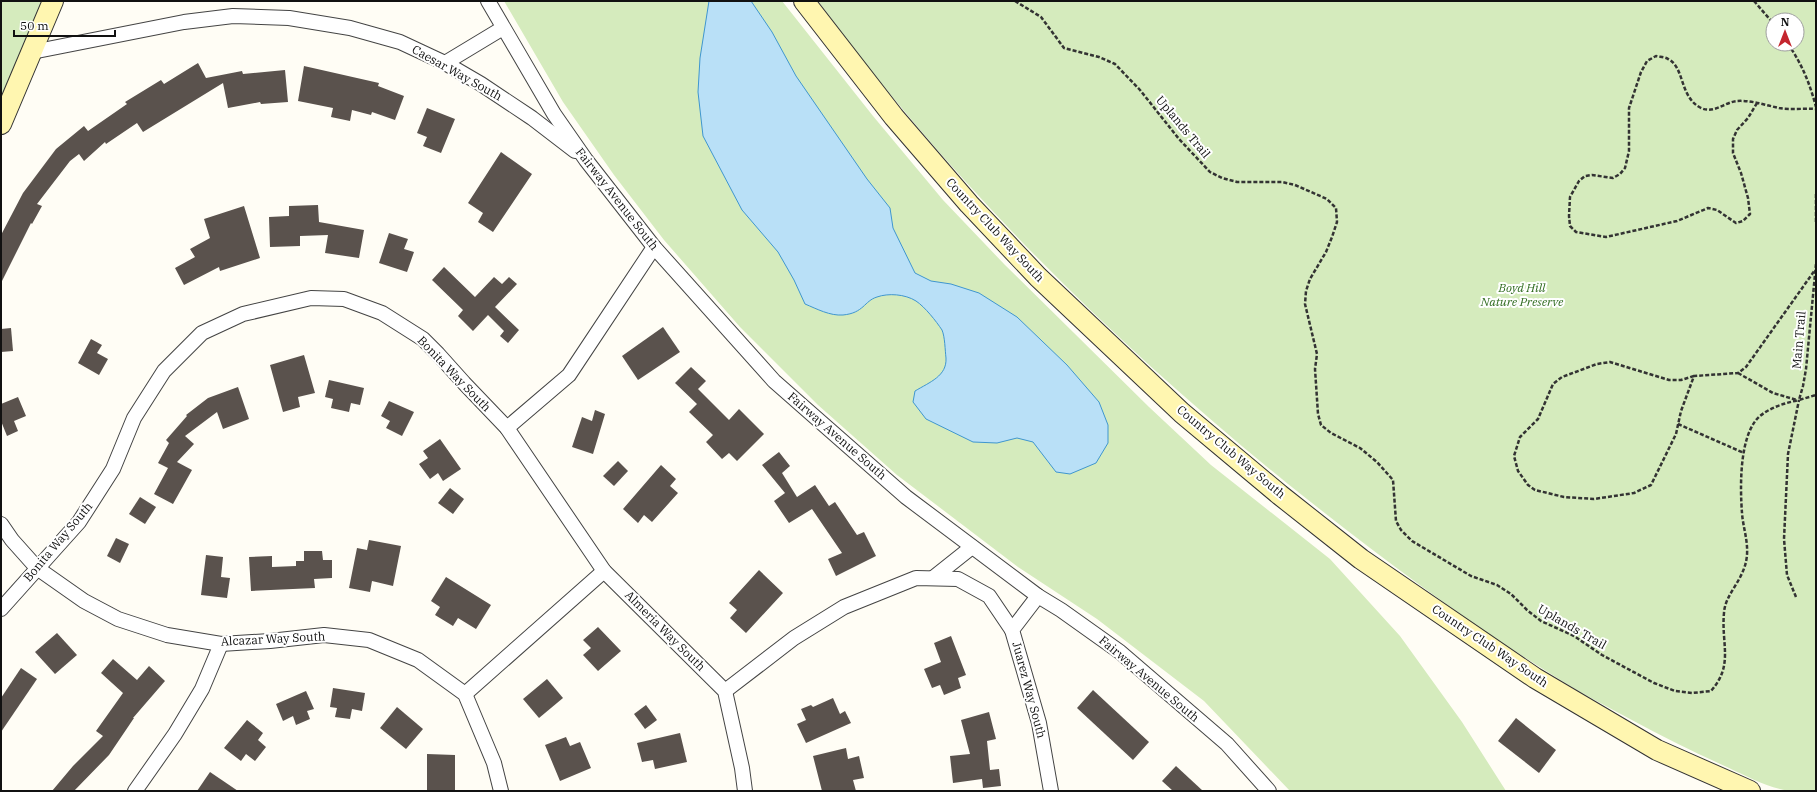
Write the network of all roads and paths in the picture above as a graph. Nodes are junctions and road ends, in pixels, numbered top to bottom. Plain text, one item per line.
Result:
1 (53, 1) edge
2 (488, 1) edge
3 (804, 1) edge
4 (1015, 1) edge
5 (1754, 1) edge
6 (1765, 14) edge
7 (503, 28) junction
8 (32, 52) junction
9 (1793, 52) edge
10 (445, 64) junction
11 (1757, 103) junction
12 (1816, 108) edge
13 (1, 124) edge
14 (586, 160) junction
15 (1816, 194) edge
16 (1816, 224) edge
17 (654, 247) junction
18 (1816, 264) edge
19 (1815, 270) junction
20 (1738, 373) junction
21 (1694, 376) junction
22 (1816, 395) edge
23 (1799, 400) junction
24 (1678, 424) junction
25 (507, 428) junction
26 (1744, 453) junction
27 (1, 524) edge
28 (972, 547) junction
29 (37, 568) junction
30 (604, 571) junction
31 (933, 578) junction
32 (1038, 596) junction
33 (1796, 597) dead end
34 (1, 610) edge
35 (1012, 630) junction
36 (221, 644) junction
37 (725, 691) junction
38 (465, 694) junction
39 (135, 791) edge
40 (501, 791) edge
41 (745, 791) edge
42 (1051, 791) edge
43 (1269, 791) edge
44 (1750, 791) edge

1 - 8 street
2 - 7 street, Fairway Avenue South
3 - 44 street, Country Club Way South
4 - 26 path, Uplands Trail
5 - 6 path
7 - 10 street
7 - 14 street, Fairway Avenue South
8 - 10 street, Caesar Way South
8 - 13 street
9 - 12 path
10 - 14 street, Caesar Way South
11 - 11 path
11 - 12 path
14 - 17 street, Fairway Avenue South
15 - 16 path
17 - 25 street
17 - 28 street, Fairway Avenue South
18 - 19 path, Main Trail
19 - 20 path
19 - 23 path, Main Trail
20 - 21 path
20 - 23 path
21 - 24 path
21 - 24 path
22 - 23 path
23 - 26 path, Uplands Trail
23 - 33 path, Main Trail
24 - 26 path
25 - 29 street, Bonita Way South
25 - 30 street, Bonita Way South
27 - 29 street, Alcazar Way South
28 - 31 street
28 - 32 street, Fairway Avenue South
29 - 34 street, Bonita Way South
29 - 36 street, Alcazar Way South
30 - 37 street, Almeria Way South
30 - 38 street
31 - 35 street
31 - 37 street
32 - 35 street, Juarez Way South
32 - 43 street, Fairway Avenue South
35 - 42 street, Juarez Way South
36 - 38 street, Alcazar Way South
36 - 39 street
37 - 41 street
38 - 40 street

